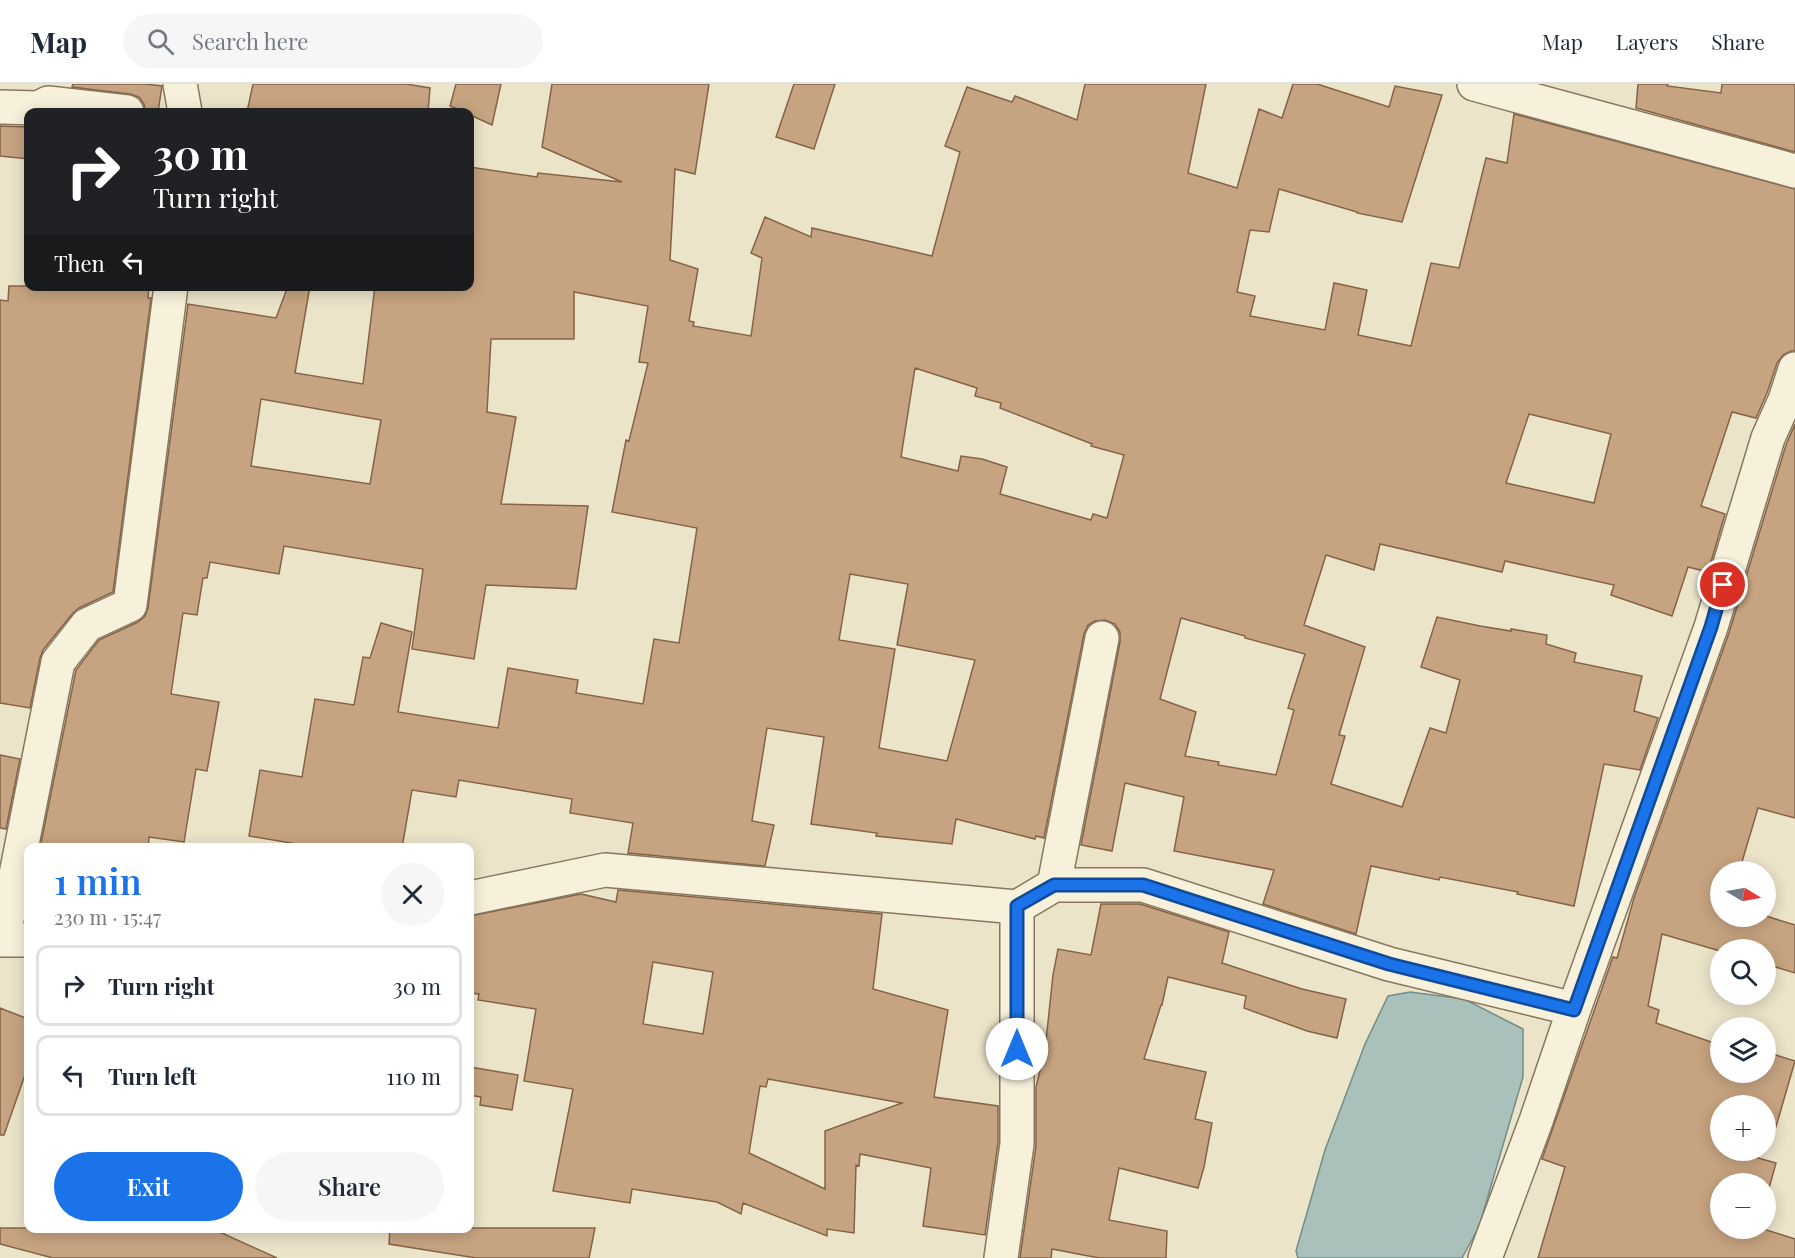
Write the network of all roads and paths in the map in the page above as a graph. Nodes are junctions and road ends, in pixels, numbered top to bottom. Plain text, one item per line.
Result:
1 (180, 84) edge
2 (1474, 84) edge
3 (0, 107) edge
4 (38, 108) edge
5 (38, 108) edge
6 (92, 108) edge
7 (184, 108) edge
8 (1795, 171) edge
9 (170, 291) edge
10 (1795, 369) edge
11 (1102, 638) dead end
12 (27, 843) edge
13 (24, 859) edge
14 (1054, 885) junction
15 (474, 897) edge
16 (1017, 906) junction
17 (10, 940) edge
18 (1574, 1010) junction
19 (1001, 1258) edge
20 (1485, 1258) edge

1 - 7 street
2 - 8 street
3 - 5 street
4 - 6 street
9 - 12 street
10 - 18 street
11 - 14 street
13 - 17 street
14 - 16 street
14 - 18 street
15 - 16 street
16 - 19 street
18 - 20 street

